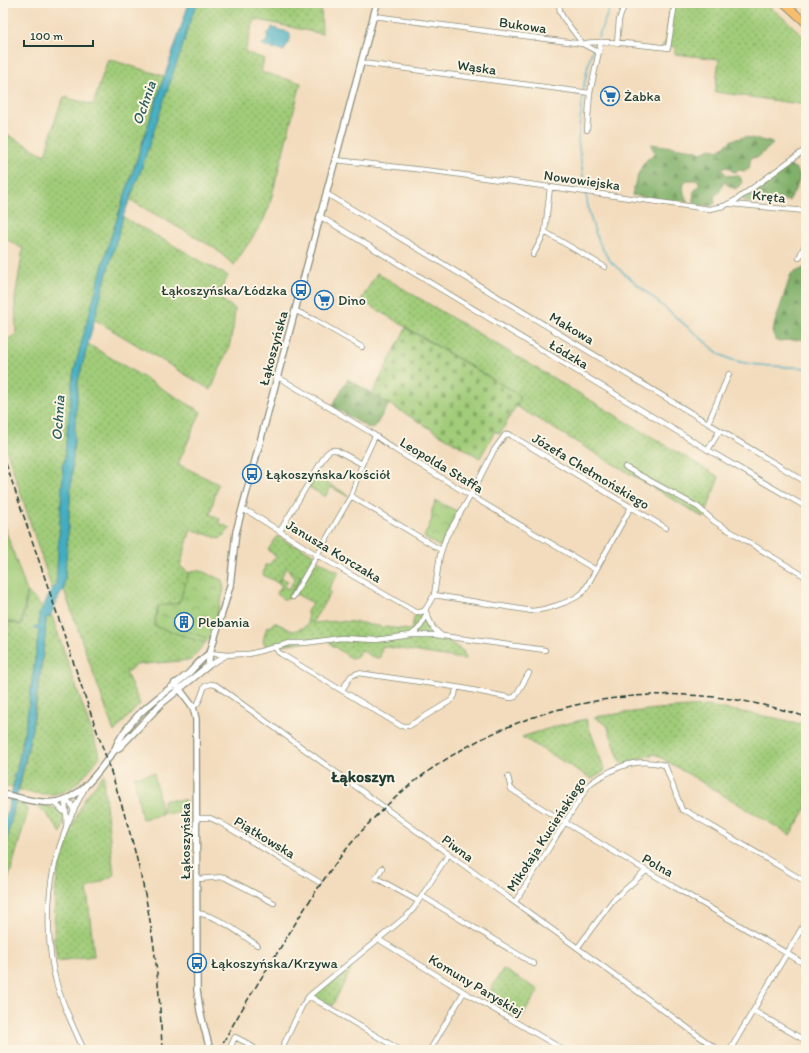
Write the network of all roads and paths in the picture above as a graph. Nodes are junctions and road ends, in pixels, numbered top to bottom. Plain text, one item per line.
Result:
1 (377, 3) edge
2 (559, 3) edge
3 (625, 3) edge
4 (675, 3) edge
5 (784, 3) edge
6 (374, 16) junction
7 (806, 23) edge
8 (600, 42) junction
9 (617, 43) junction
10 (583, 44) junction
11 (598, 52) junction
12 (362, 63) junction
13 (590, 93) junction
14 (587, 130) dead end
15 (806, 149) edge
16 (336, 160) junction
17 (550, 187) junction
18 (327, 194) junction
19 (730, 204) junction
20 (806, 211) edge
21 (321, 217) junction
22 (545, 232) junction
23 (806, 242) edge
24 (533, 255) dead end
25 (799, 258) dead end
26 (605, 267) dead end
27 (296, 311) junction
28 (362, 347) dead end
29 (729, 374) dead end
30 (278, 377) junction
31 (708, 423) junction
32 (720, 430) junction
33 (375, 436) junction
34 (708, 450) junction
35 (362, 464) junction
36 (625, 467) dead end
37 (806, 482) edge
38 (470, 495) junction
39 (351, 496) junction
40 (631, 507) junction
41 (806, 507) edge
42 (242, 510) junction
43 (666, 528) dead end
44 (280, 531) junction
45 (441, 550) junction
46 (317, 555) junction
47 (596, 570) junction
48 (806, 577) edge
49 (434, 595) junction
50 (293, 597) dead end
51 (425, 612) junction
52 (411, 635) junction
53 (443, 637) junction
54 (275, 646) junction
55 (545, 650) dead end
56 (210, 653) junction
57 (226, 655) junction
58 (220, 658) junction
59 (208, 666) junction
60 (529, 673) dead end
61 (175, 683) junction
62 (179, 688) junction
63 (456, 688) junction
64 (342, 690) junction
65 (193, 707) junction
66 (114, 751) junction
67 (508, 777) dead end
68 (86, 786) junction
69 (3, 794) edge
70 (65, 799) junction
71 (54, 802) junction
72 (74, 811) junction
73 (67, 816) junction
74 (196, 818) junction
75 (565, 823) junction
76 (64, 835) junction
77 (448, 855) junction
78 (382, 868) dead end
79 (646, 871) junction
80 (197, 879) junction
81 (319, 882) dead end
82 (806, 882) edge
83 (420, 898) junction
84 (515, 902) junction
85 (274, 903) dead end
86 (197, 913) junction
87 (806, 921) edge
88 (378, 939) junction
89 (257, 945) dead end
90 (578, 947) junction
91 (786, 953) junction
92 (534, 964) dead end
93 (806, 965) edge
94 (464, 992) junction
95 (309, 996) junction
96 (754, 1011) junction
97 (806, 1041) edge
98 (84, 1050) edge
99 (210, 1050) edge
100 (229, 1050) edge
101 (257, 1050) edge
102 (281, 1050) edge
103 (400, 1050) edge
104 (430, 1050) edge
105 (564, 1050) edge
106 (718, 1050) edge
107 (730, 1050) edge

1 - 6 street, Łąkoszyńska
2 - 10 street
3 - 9 street
4 - 9 street, Bukowa
5 - 7 main road
6 - 10 street, Bukowa
6 - 12 street, Łąkoszyńska
8 - 9 street, Bukowa
8 - 10 street, Bukowa
8 - 11 street
10 - 11 street
11 - 13 street
12 - 13 street, Wąska
12 - 16 street, Łąkoszyńska
13 - 14 street
15 - 19 street, Nowowiejska
16 - 17 street, Nowowiejska
16 - 18 street, Łąkoszyńska
17 - 19 street, Nowowiejska
17 - 22 street
18 - 21 street, Łąkoszyńska
18 - 31 street, Makowa
19 - 20 street, Kręta
21 - 27 street, Łąkoszyńska
21 - 34 street, Łódzka
22 - 24 street
22 - 26 street
23 - 25 street
27 - 28 street
27 - 30 street, Łąkoszyńska
29 - 31 street
30 - 33 street, Leopolda Staffa
30 - 42 street, Łąkoszyńska
31 - 32 street, Makowa
32 - 34 street
32 - 37 street, Makowa
33 - 35 street
33 - 38 street, Leopolda Staffa
34 - 41 street, Łódzka
35 - 39 street
35 - 44 street
36 - 48 street
38 - 40 street, Józefa Chełmońskiego
38 - 45 street
38 - 47 street, Leopolda Staffa
39 - 45 street
39 - 46 street
40 - 43 street, Józefa Chełmońskiego
40 - 47 street
42 - 44 street, Janusza Korczaka
42 - 56 street, Łąkoszyńska
44 - 46 street, Janusza Korczaka
45 - 49 street
46 - 50 street
46 - 51 street, Janusza Korczaka
47 - 49 street
49 - 51 street
51 - 52 street
51 - 53 street
52 - 53 street
52 - 54 street
53 - 55 street
54 - 57 street
54 - 64 street
56 - 57 street
56 - 58 street
56 - 59 street, Łąkoszyńska
56 - 61 street
57 - 58 street
58 - 59 street
59 - 62 street
60 - 63 street
61 - 62 street, Łąkoszyńska
61 - 66 street
62 - 65 street, Łąkoszyńska
62 - 66 street
63 - 64 street
63 - 64 street
65 - 74 street, Łąkoszyńska
65 - 77 street, Piwna
66 - 68 street
67 - 75 street, Polna
68 - 70 street
68 - 72 street
69 - 71 street
70 - 71 street
70 - 72 street
70 - 73 street
71 - 73 street
72 - 76 street
73 - 76 street
74 - 80 street, Łąkoszyńska
74 - 81 street, Piątkowska
75 - 79 street, Polna
75 - 82 street, Mikołaja Kucieńskiego
75 - 84 street, Mikołaja Kucieńskiego
76 - 98 street
77 - 83 street
77 - 84 street, Piwna
78 - 83 street
79 - 90 street
79 - 91 street, Polna
80 - 85 street
80 - 86 street, Łąkoszyńska
83 - 88 street
83 - 92 street
84 - 90 street, Piwna
86 - 89 street
86 - 99 street, Łąkoszyńska
87 - 91 street
88 - 94 street, Komuny Paryskiej
88 - 95 street
90 - 106 street, Piwna
91 - 93 street, Polna
91 - 96 street
94 - 104 street
94 - 105 street, Komuny Paryskiej
95 - 102 street
95 - 103 street
96 - 97 street
96 - 107 street
100 - 101 street

